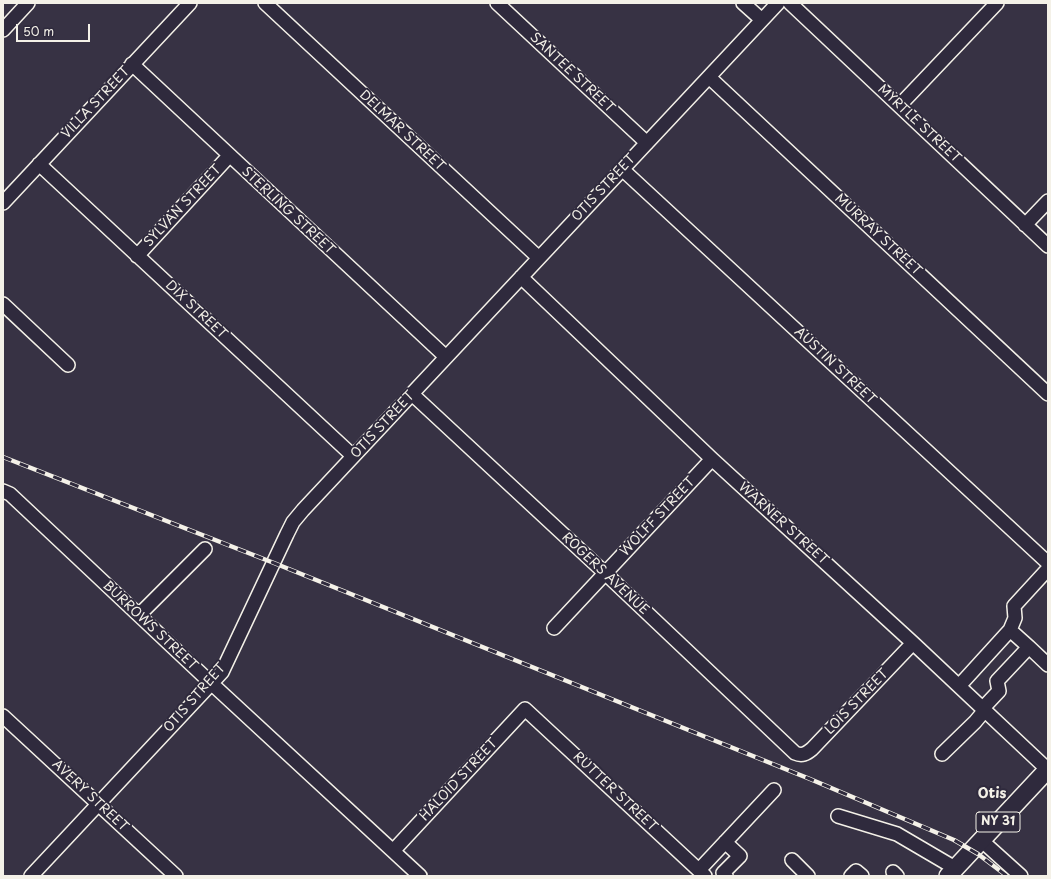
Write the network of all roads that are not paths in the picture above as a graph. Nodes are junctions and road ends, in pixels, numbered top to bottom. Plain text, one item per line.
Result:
1 (28, 3) edge
2 (190, 3) edge
3 (265, 3) edge
4 (497, 3) edge
5 (743, 3) edge
6 (778, 3) edge
7 (790, 3) edge
8 (997, 3) edge
9 (762, 20) junction
10 (3, 30) edge
11 (132, 64) junction
12 (709, 77) junction
13 (900, 105) junction
14 (647, 143) junction
15 (229, 156) junction
16 (39, 164) junction
17 (622, 169) junction
18 (1048, 201) edge
19 (3, 202) edge
20 (1025, 225) junction
21 (1048, 246) edge
22 (137, 256) junction
23 (539, 258) junction
24 (521, 277) junction
25 (3, 304) edge
26 (446, 357) junction
27 (68, 365) dead end
28 (412, 394) junction
29 (1048, 394) edge
30 (353, 456) junction
31 (712, 459) junction
32 (6, 495) edge
33 (205, 549) dead end
34 (1048, 563) edge
35 (1048, 569) edge
36 (606, 574) junction
37 (139, 615) junction
38 (554, 628) dead end
39 (1010, 630) junction
40 (913, 643) junction
41 (1029, 647) junction
42 (1048, 665) edge
43 (211, 683) junction
44 (959, 686) junction
45 (525, 708) joint
46 (984, 709) junction
47 (3, 716) edge
48 (798, 754) joint
49 (942, 754) dead end
50 (1048, 769) edge
51 (774, 790) dead end
52 (98, 804) junction
53 (838, 816) dead end
54 (981, 840) junction
55 (725, 842) junction
56 (393, 851) junction
57 (792, 860) dead end
58 (951, 872) edge
59 (702, 873) edge
60 (31, 876) edge
61 (176, 876) edge
62 (420, 876) edge
63 (726, 876) edge
64 (808, 876) edge
65 (852, 876) edge
66 (862, 876) edge
67 (1021, 876) edge

1 - 10 street
2 - 11 street, VILLA STREET
3 - 23 street, DELMAR STREET
4 - 14 street, SANTEE STREET
5 - 9 street
6 - 9 street, OTIS STREET
7 - 13 street, MYRTLE STREET
8 - 13 street
9 - 12 street, OTIS STREET
11 - 15 street, STERLING STREET
11 - 16 street, VILLA STREET
12 - 14 street, OTIS STREET
12 - 29 street, MURRAY STREET
13 - 20 street, MYRTLE STREET
14 - 17 street, OTIS STREET
15 - 22 street, SYLVAN STREET
15 - 26 street, STERLING STREET
16 - 19 street, VILLA STREET
16 - 22 street, DIX STREET
17 - 23 street, OTIS STREET
17 - 34 street, AUSTIN STREET
18 - 20 street
20 - 21 street, MYRTLE STREET
22 - 30 street, DIX STREET
23 - 24 street, OTIS STREET
24 - 26 street, OTIS STREET
24 - 31 street, WARNER STREET
25 - 27 street
26 - 28 street, OTIS STREET
28 - 30 street, OTIS STREET
28 - 36 street, ROGERS AVENUE
30 - 43 street, OTIS STREET
31 - 36 street, WOLFF STREET
31 - 40 street, WARNER STREET
32 - 37 street, BURROWS STREET
33 - 37 street
35 - 39 street
36 - 38 street, WOLFF STREET
36 - 48 street, ROGERS AVENUE
37 - 43 street, BURROWS STREET
39 - 41 street
39 - 44 street
40 - 44 street, WARNER STREET
40 - 48 street, LOIS STREET
41 - 42 street
41 - 46 street
43 - 52 street, OTIS STREET
43 - 56 street, BURROWS STREET
44 - 46 street, WARNER STREET
45 - 56 street, HALOID STREET
45 - 59 street, RUTTER STREET
46 - 49 street
46 - 50 street, WARNER STREET
47 - 52 street, AVERY STREET
50 - 54 main road, NY 31
51 - 55 street
52 - 60 street, OTIS STREET
52 - 61 street, AVERY STREET
53 - 58 street
54 - 58 main road, NY 31
54 - 67 street
55 - 59 street
55 - 63 street
56 - 62 street, BURROWS STREET
57 - 64 street
65 - 66 street

